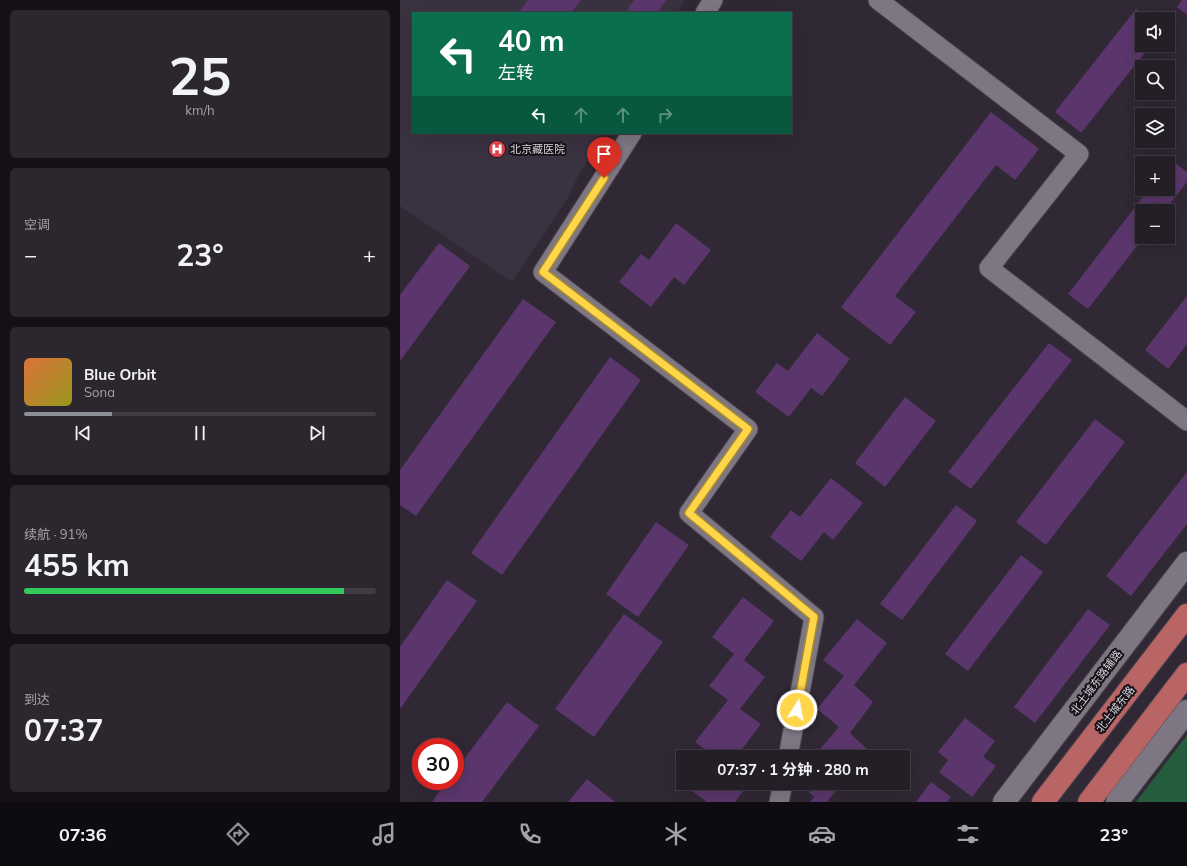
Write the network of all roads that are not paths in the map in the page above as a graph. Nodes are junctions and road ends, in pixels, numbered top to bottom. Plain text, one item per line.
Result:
1 (713, 0) edge
2 (878, 0) edge
3 (706, 12) edge
4 (631, 134) edge
5 (1187, 421) edge
6 (1187, 563) edge
7 (1187, 615) edge
8 (1187, 674) edge
9 (1187, 711) edge
10 (789, 750) edge
11 (782, 790) edge
12 (779, 802) edge
13 (1004, 802) edge
14 (1043, 802) edge
15 (1089, 802) edge
16 (1117, 802) edge

1 - 3 street
2 - 5 street
4 - 10 street
6 - 13 street, 北土城东路辅路
7 - 14 main road, 北土城东路
8 - 15 main road
9 - 16 street
11 - 12 street

